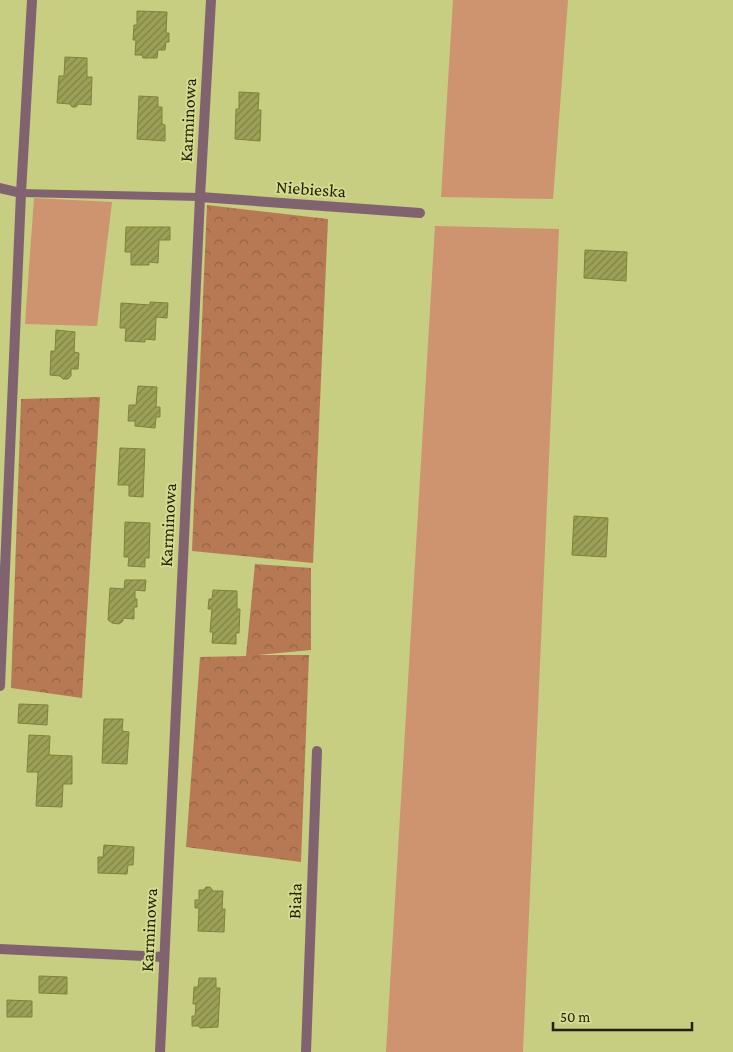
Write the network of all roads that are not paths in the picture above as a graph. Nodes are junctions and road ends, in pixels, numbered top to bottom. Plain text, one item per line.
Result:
1 (32, 0) edge
2 (211, 0) edge
3 (0, 188) edge
4 (21, 194) junction
5 (200, 197) junction
6 (420, 213) dead end
7 (0, 686) edge
8 (317, 751) dead end
9 (0, 949) edge
10 (164, 957) junction
11 (160, 1052) edge
12 (306, 1052) edge

1 - 4 street
2 - 5 street, Karminowa
3 - 4 street
4 - 5 lane
4 - 7 street
5 - 6 street, Niebieska
5 - 10 street, Karminowa
8 - 12 street, Biała
9 - 10 street
10 - 11 street, Karminowa

